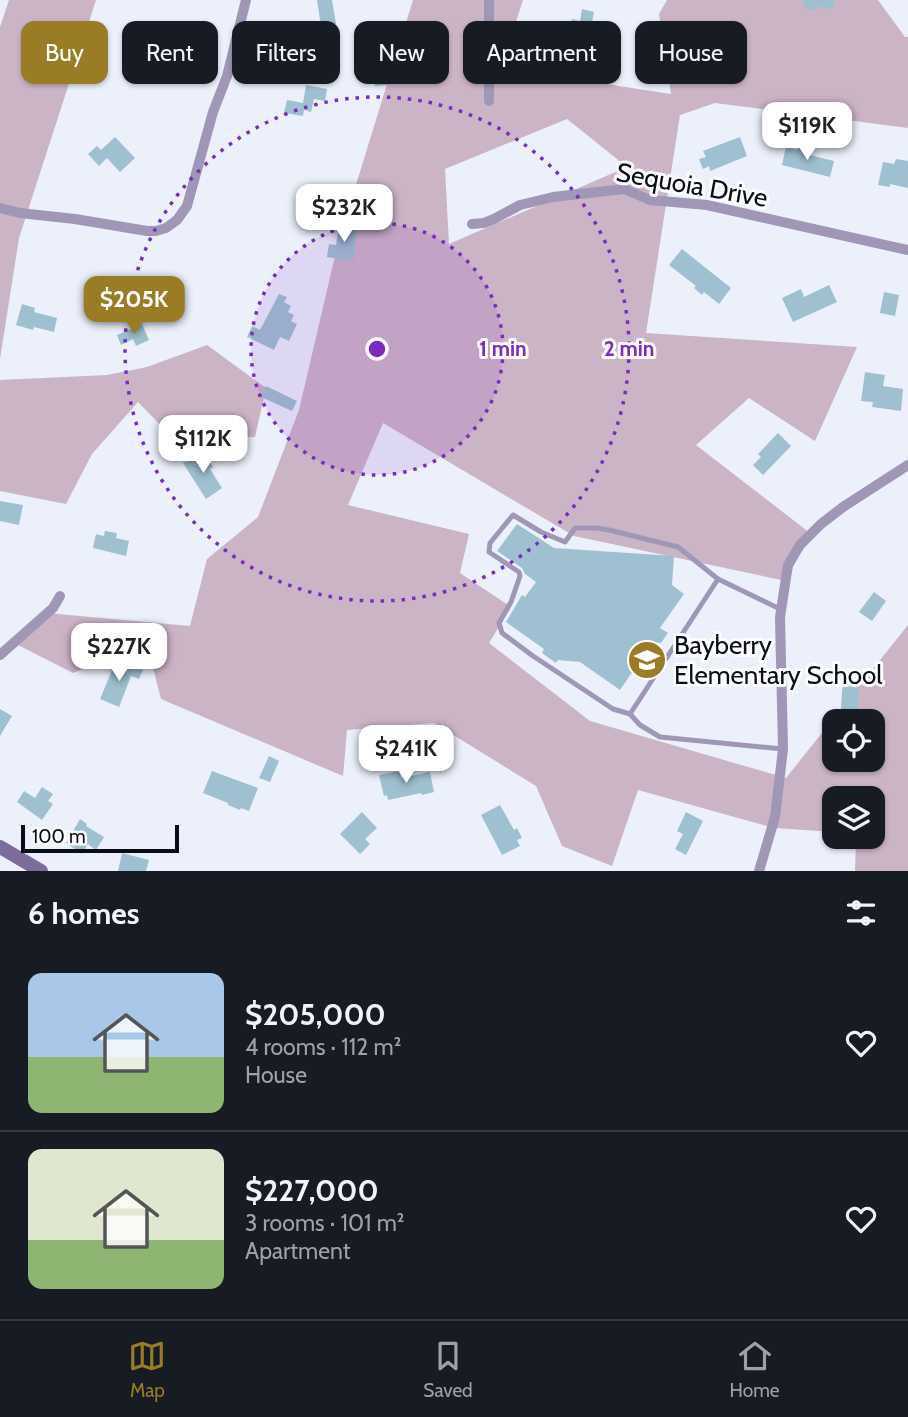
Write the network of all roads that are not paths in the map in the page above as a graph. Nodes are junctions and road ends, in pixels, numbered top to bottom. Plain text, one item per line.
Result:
1 (246, 0) edge
2 (489, 0) edge
3 (489, 101) dead end
4 (0, 208) edge
5 (472, 224) dead end
6 (908, 250) edge
7 (908, 465) edge
8 (718, 579) junction
9 (60, 596) dead end
10 (782, 610) junction
11 (0, 655) edge
12 (630, 714) junction
13 (783, 749) junction
14 (0, 847) edge
15 (41, 871) edge
16 (759, 871) edge

1 - 4 street
2 - 3 street
5 - 6 street, Sequoia Drive
7 - 10 street
8 - 10 lane
8 - 12 lane
8 - 12 lane
9 - 11 street
10 - 13 street
12 - 13 lane
13 - 16 street
14 - 15 main road

